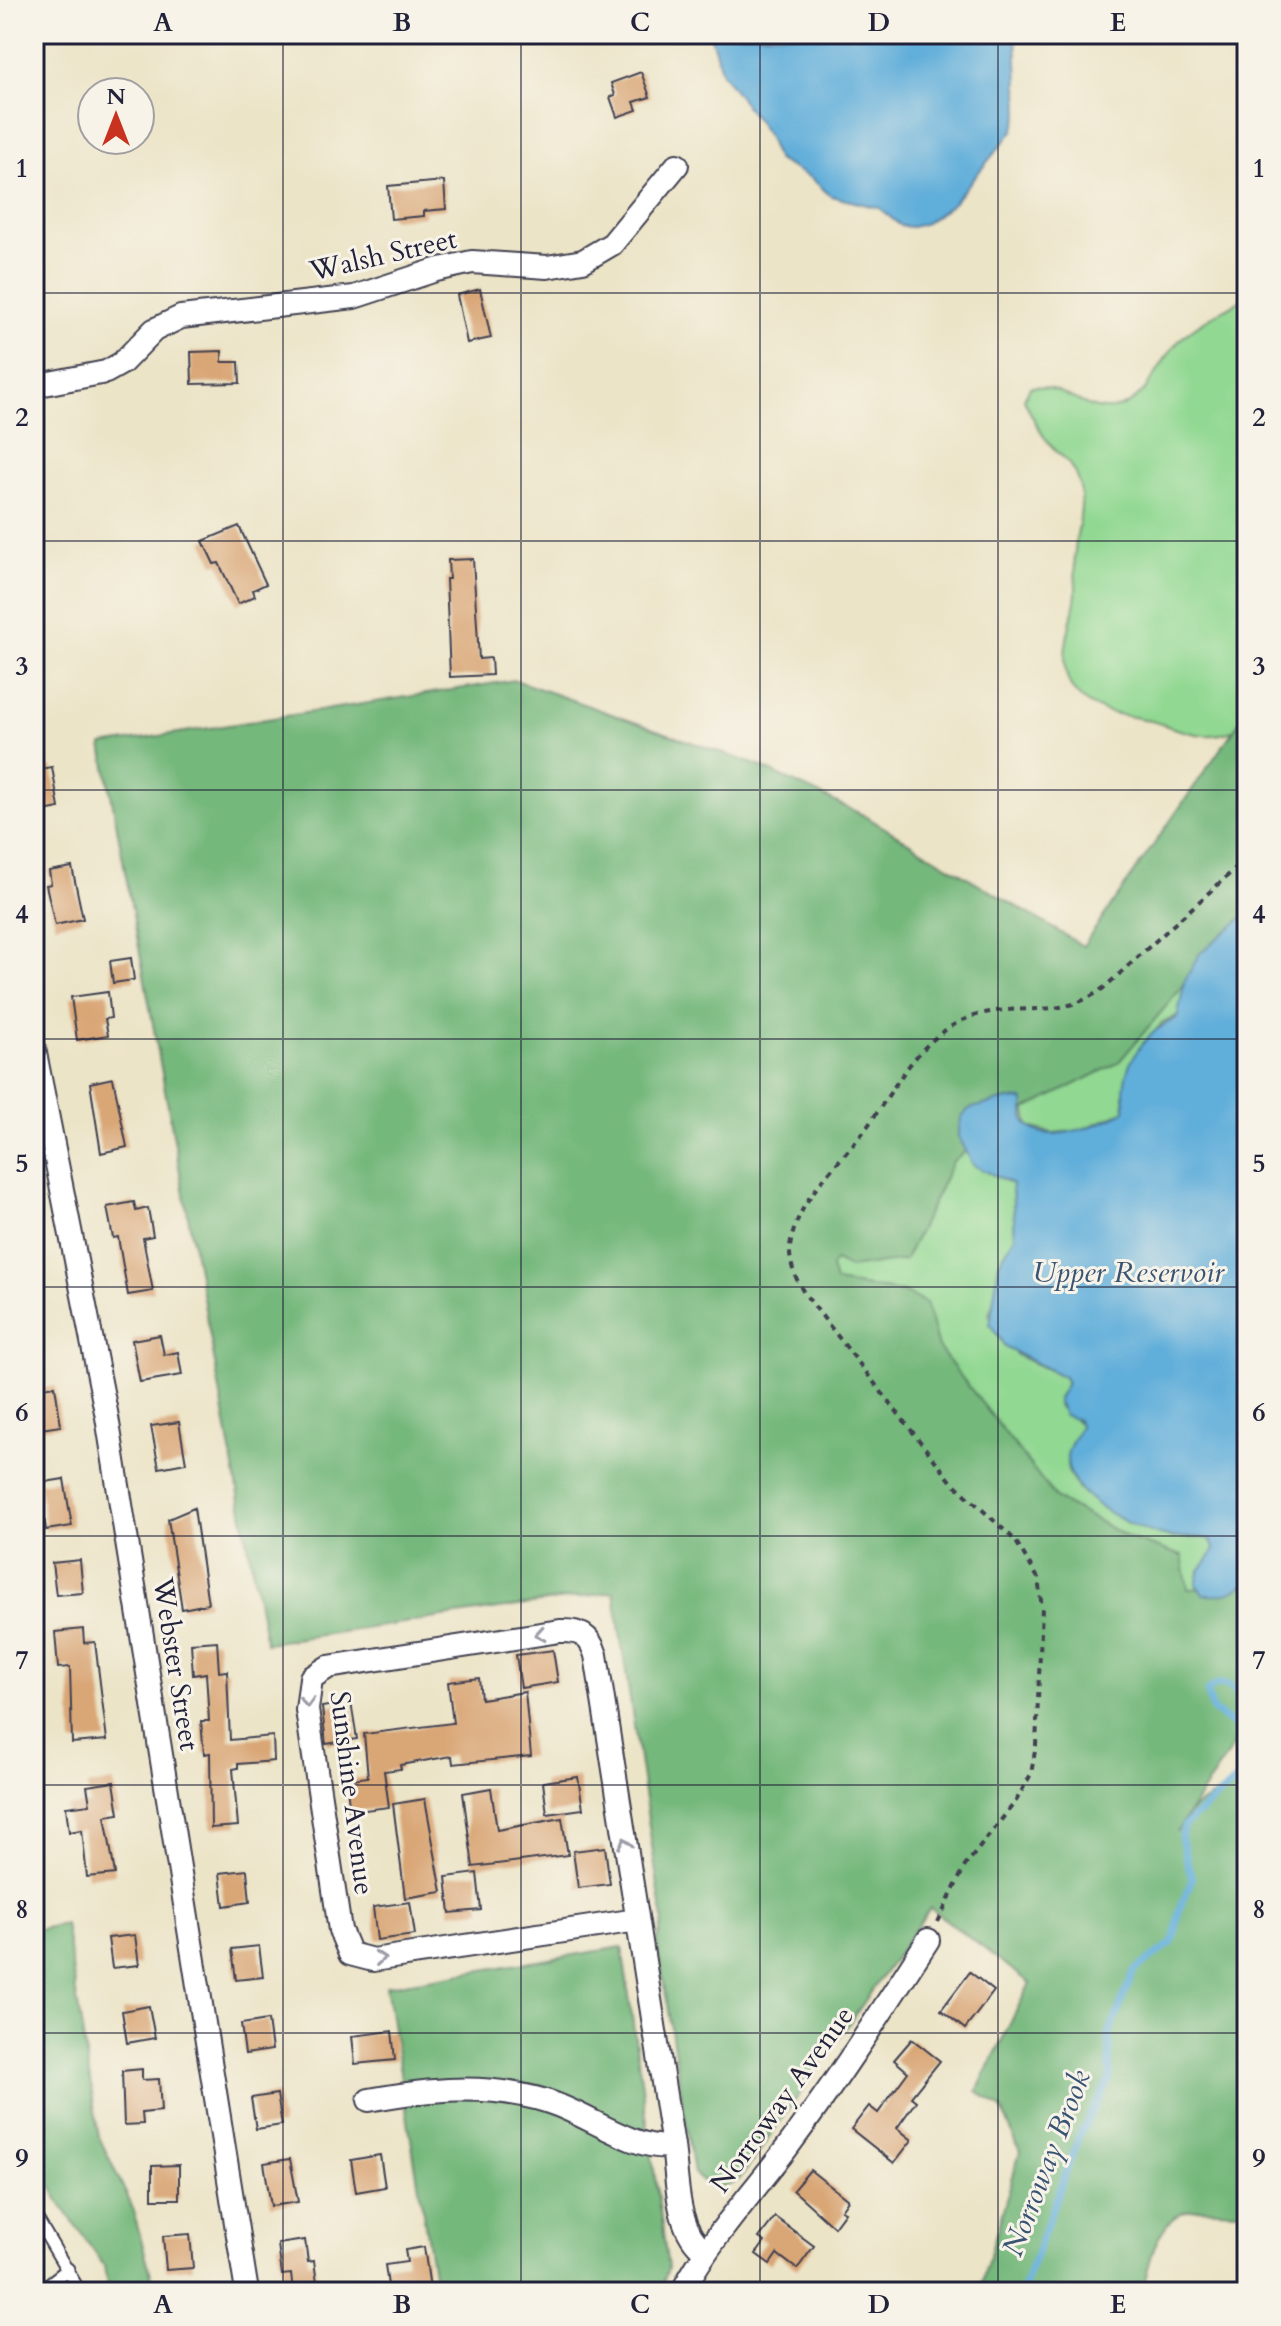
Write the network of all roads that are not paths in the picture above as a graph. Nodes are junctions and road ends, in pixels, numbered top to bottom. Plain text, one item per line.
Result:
1 (677, 165) dead end
2 (34, 386) edge
3 (34, 1048) edge
4 (637, 1920) junction
5 (928, 1940) road end
6 (369, 2100) dead end
7 (673, 2146) junction
8 (34, 2214) edge
9 (705, 2251) junction
10 (68, 2269) junction
11 (38, 2292) edge
12 (80, 2292) edge
13 (247, 2292) edge
14 (682, 2292) edge

1 - 2 street, Walsh Street
3 - 13 street, Webster Street
4 -> 4 street, Sunshine Avenue
4 - 7 street, Sunshine Avenue
5 - 9 street, Norroway Avenue
6 - 7 street
7 - 9 street, Sunshine Avenue
8 - 10 lane
9 - 14 street, Norroway Avenue
10 - 11 lane
10 - 12 lane

